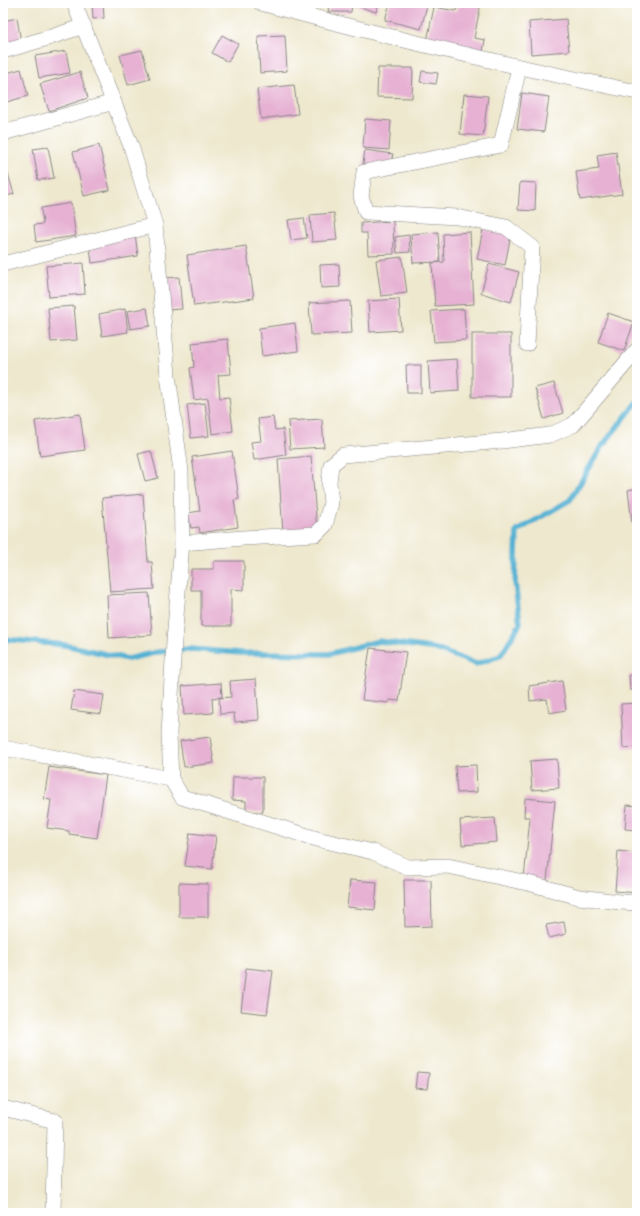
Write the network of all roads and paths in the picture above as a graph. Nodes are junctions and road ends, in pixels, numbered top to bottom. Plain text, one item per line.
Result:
1 (74, 3) edge
2 (261, 3) edge
3 (84, 26) junction
4 (3, 51) edge
5 (519, 68) junction
6 (637, 92) edge
7 (114, 102) junction
8 (3, 133) edge
9 (155, 225) junction
10 (3, 264) edge
11 (527, 344) dead end
12 (637, 350) edge
13 (182, 543) junction
14 (3, 751) edge
15 (171, 779) junction
16 (637, 903) edge
17 (3, 1108) edge
18 (53, 1213) edge

1 - 3 street
2 - 5 street
3 - 4 street
3 - 7 street
5 - 6 street
5 - 11 street
7 - 8 street
7 - 9 street
9 - 10 street
9 - 13 street
12 - 13 street
13 - 15 street
14 - 15 street
15 - 16 street
17 - 18 street

